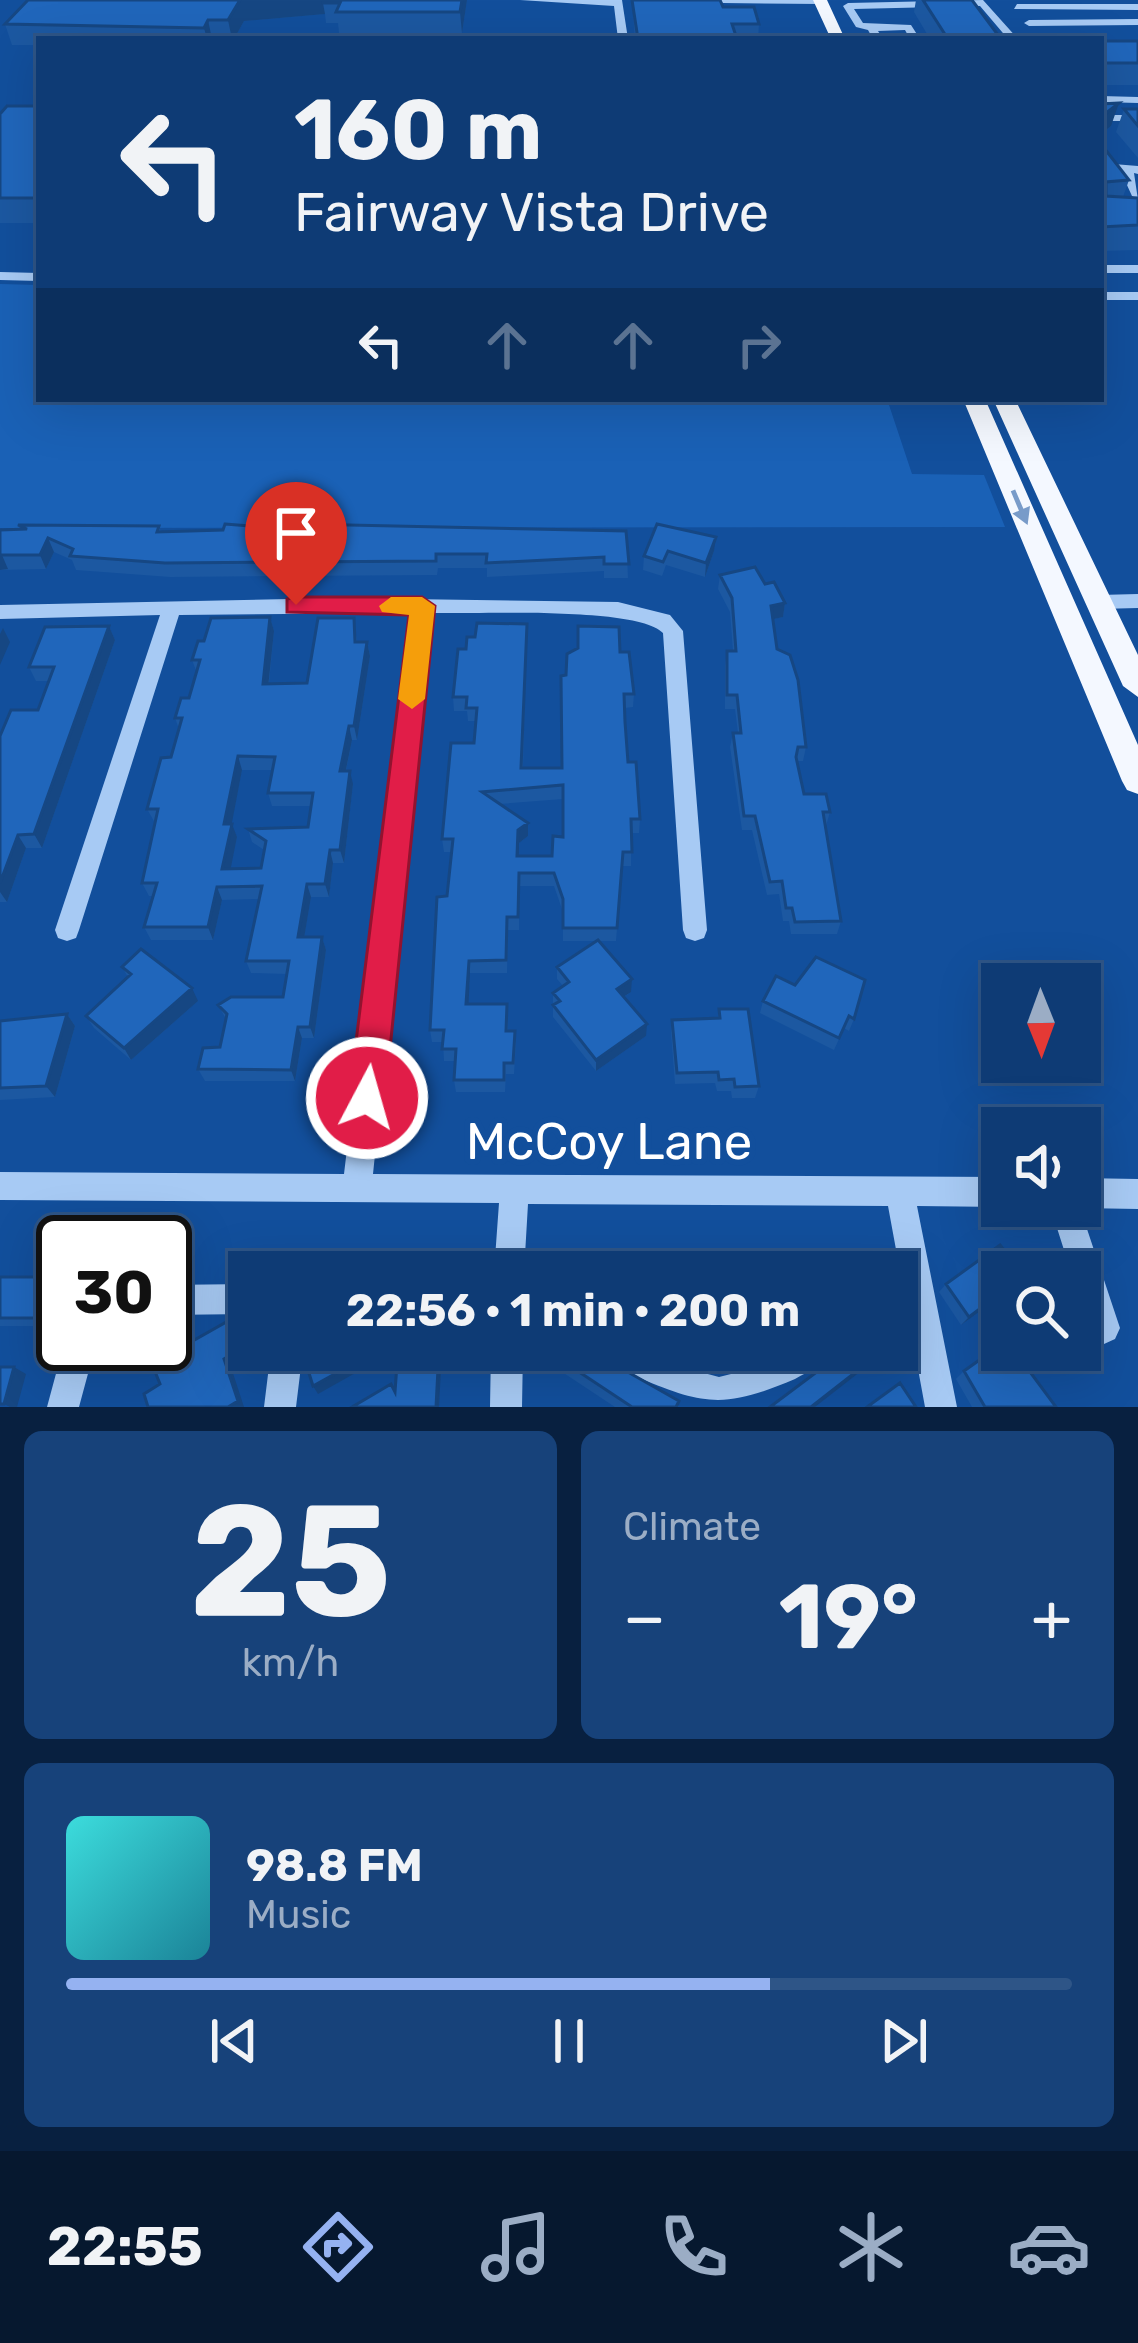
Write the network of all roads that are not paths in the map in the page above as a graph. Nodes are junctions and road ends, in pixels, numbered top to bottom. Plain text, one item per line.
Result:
1 (525, 0) edge
2 (641, 0) edge
3 (723, 0) edge
4 (763, 0) edge
5 (802, 0) edge
6 (820, 0) edge
7 (618, 1) edge
8 (856, 2) edge
9 (1137, 13) edge
10 (1026, 19) edge
11 (875, 34) edge
12 (623, 36) edge
13 (818, 36) edge
14 (837, 36) edge
15 (913, 36) edge
16 (1010, 36) edge
17 (1104, 99) edge
18 (1138, 100) edge
19 (1104, 118) edge
20 (1138, 118) edge
21 (1132, 170) edge
22 (1138, 196) edge
23 (1104, 269) edge
24 (1138, 269) edge
25 (0, 276) edge
26 (36, 277) edge
27 (1104, 296) edge
28 (1138, 296) edge
29 (975, 402) edge
30 (1005, 402) edge
31 (1138, 601) edge
32 (1099, 602) junction
33 (422, 606) junction
34 (172, 607) junction
35 (0, 612) edge
36 (1138, 686) edge
37 (1138, 782) edge
38 (67, 929) dead end
39 (695, 930) dead end
40 (0, 1186) edge
41 (357, 1187) junction
42 (514, 1189) junction
43 (900, 1191) junction
44 (981, 1192) edge
45 (1101, 1193) edge
46 (1138, 1194) edge
47 (1073, 1227) edge
48 (510, 1251) edge
49 (905, 1251) edge
50 (228, 1299) edge
51 (192, 1300) edge
52 (918, 1323) edge
53 (1104, 1328) dead end
54 (73, 1371) edge
55 (284, 1371) edge
56 (507, 1371) edge
57 (654, 1371) edge
58 (785, 1371) edge
59 (64, 1407) edge
60 (280, 1407) edge
61 (506, 1407) edge
62 (725, 1407) edge
63 (941, 1407) edge

1 - 7 street
2 - 7 street
3 - 4 street
4 - 5 street
5 - 6 street
5 - 13 main road
6 - 14 main road
7 - 12 street
8 - 11 street
8 - 16 street
9 - 10 street
9 - 10 street
11 - 15 street
17 - 18 street
19 - 20 street
21 - 22 street
23 - 24 street
25 - 26 street
27 - 28 street
29 -> 37 main road
30 - 32 main road
31 - 32 street
32 - 36 main road
33 - 34 street
33 - 39 street
33 - 41 street
34 - 35 street
34 - 38 street
40 - 41 street, McCoy Lane
41 - 42 street, McCoy Lane
42 - 43 street, McCoy Lane
42 - 48 street
43 - 44 street, McCoy Lane
43 - 49 street
45 - 46 street
47 - 53 street
50 - 51 street
52 - 63 street
54 - 59 street
55 - 60 street
56 - 61 street
57 - 62 street
58 - 62 street

